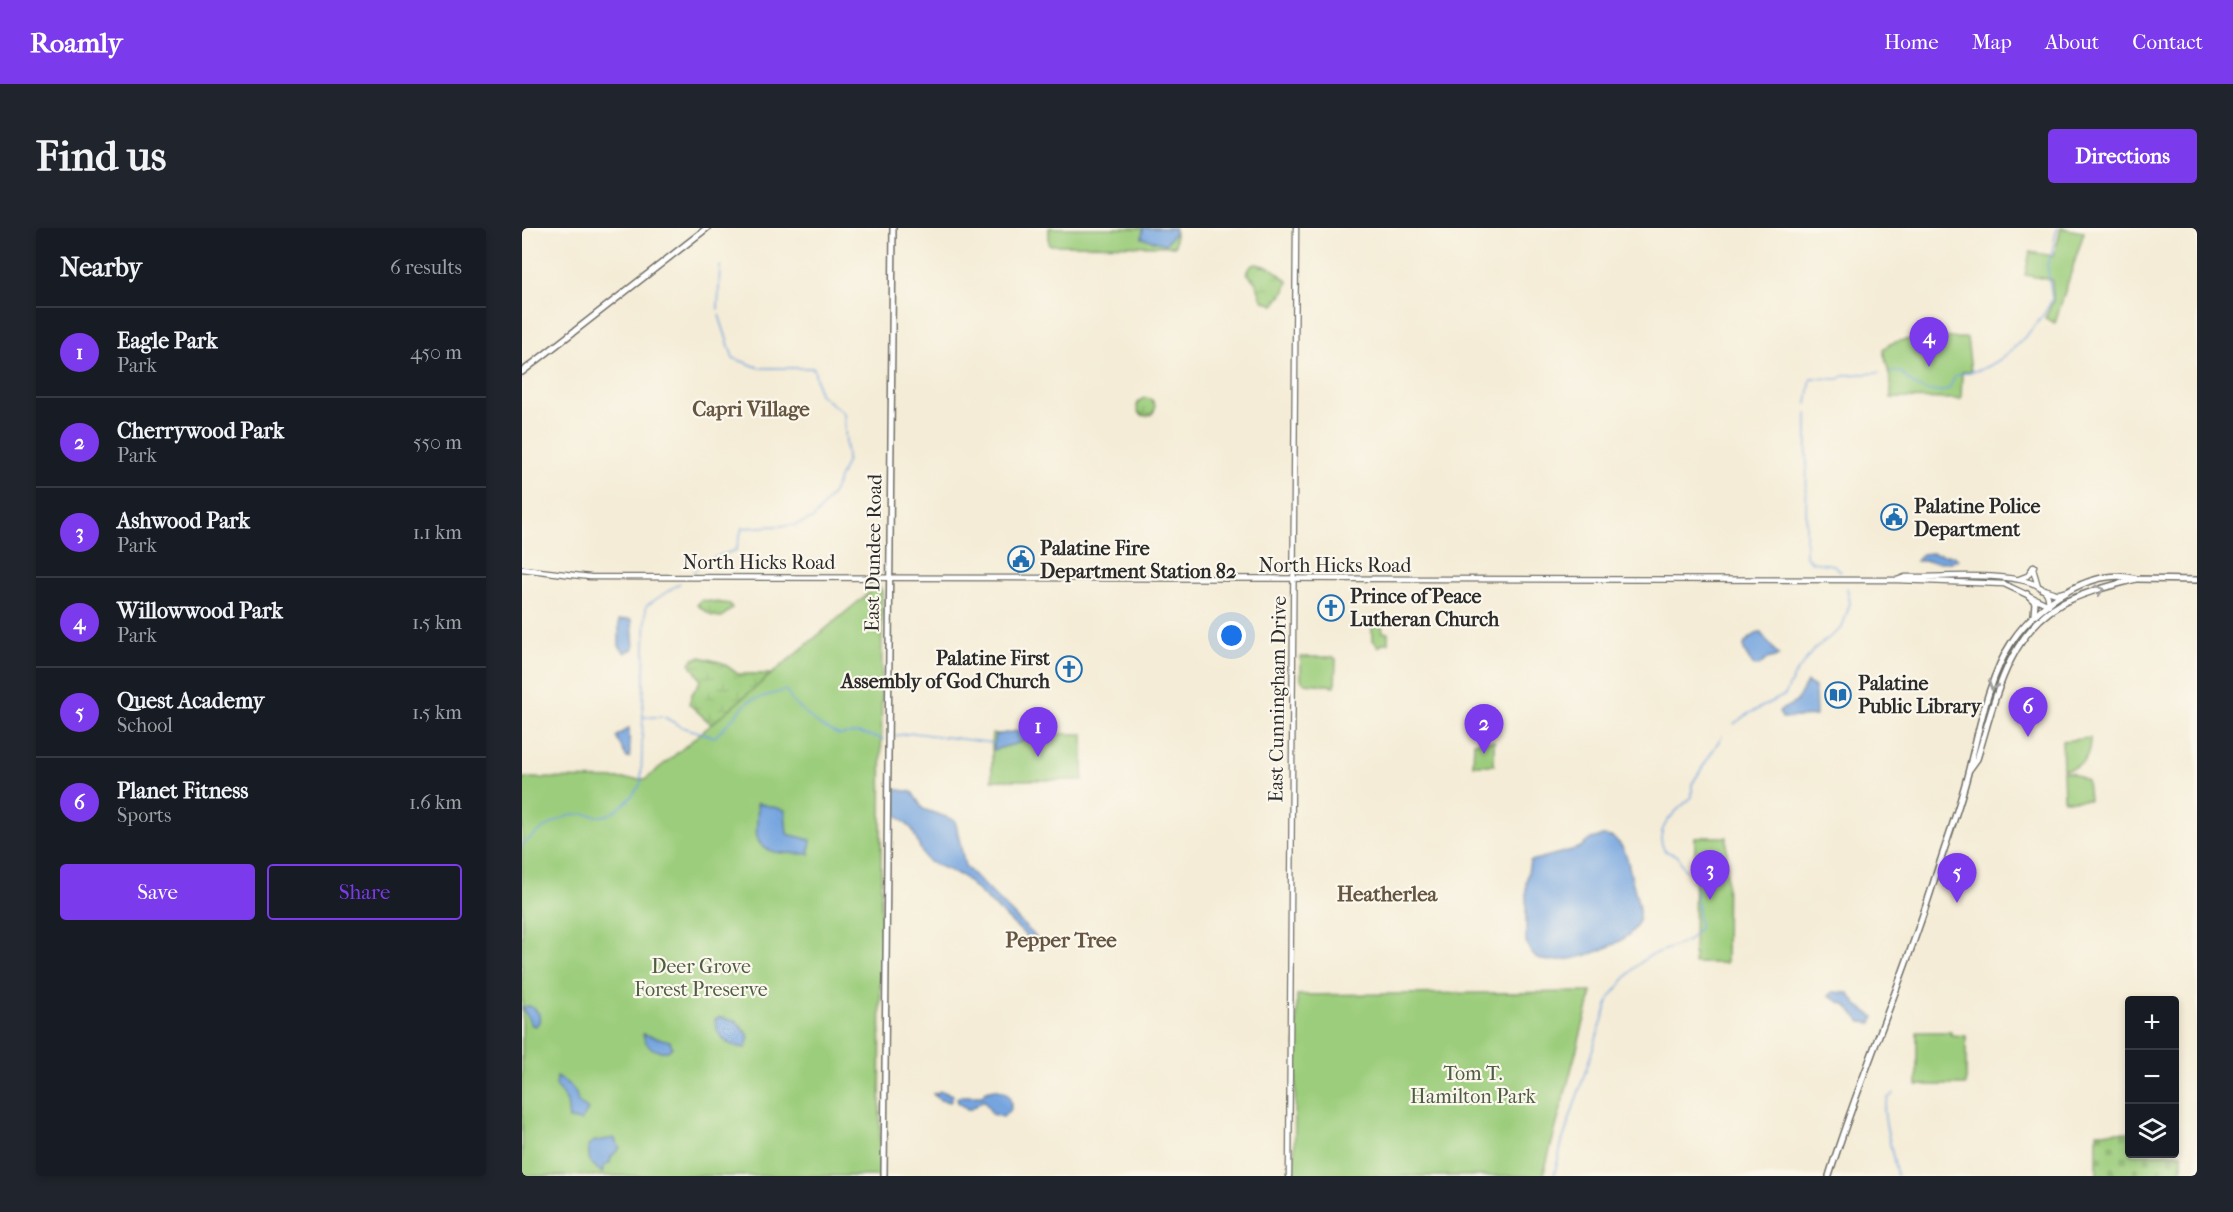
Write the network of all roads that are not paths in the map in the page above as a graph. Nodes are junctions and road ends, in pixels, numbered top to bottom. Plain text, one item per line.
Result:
1 (707, 228) edge
2 (893, 228) edge
3 (1296, 228) edge
4 (522, 372) edge
5 (522, 569) edge
6 (1984, 577) junction
7 (888, 578) junction
8 (2137, 579) junction
9 (1293, 580) junction
10 (1897, 580) junction
11 (2017, 580) junction
12 (2197, 580) edge
13 (1972, 582) junction
14 (2040, 587) junction
15 (2075, 589) junction
16 (2027, 594) junction
17 (2061, 604) junction
18 (2049, 605) junction
19 (2033, 617) junction
20 (2028, 634) junction
21 (1968, 771) junction
22 (884, 1176) edge
23 (1289, 1176) edge
24 (1829, 1176) edge

1 - 4 main road
2 - 7 main road, East Dundee Road
3 - 9 main road, East Cunningham Drive
5 - 7 main road, North Hicks Road
6 - 10 main road, North Hicks Road
6 - 11 main road, North Hicks Road
6 - 13 main road
7 - 9 main road, North Hicks Road
7 - 22 main road, East Dundee Road
8 - 12 main road
8 - 15 main road
17 -> 8 main road
9 - 10 main road, North Hicks Road
9 - 23 main road, East Cunningham Drive
10 - 13 main road, North Hicks Road
11 - 14 main road, North Hicks Road
11 - 14 main road
13 - 16 main road, North Hicks Road
14 - 15 main road
14 - 18 main road
15 - 18 main road
16 - 18 main road, North Hicks Road
16 - 19 main road
17 - 18 main road
17 - 20 main road
18 - 19 main road
18 - 20 main road
19 -> 21 main road
20 - 21 main road
21 - 24 main road

